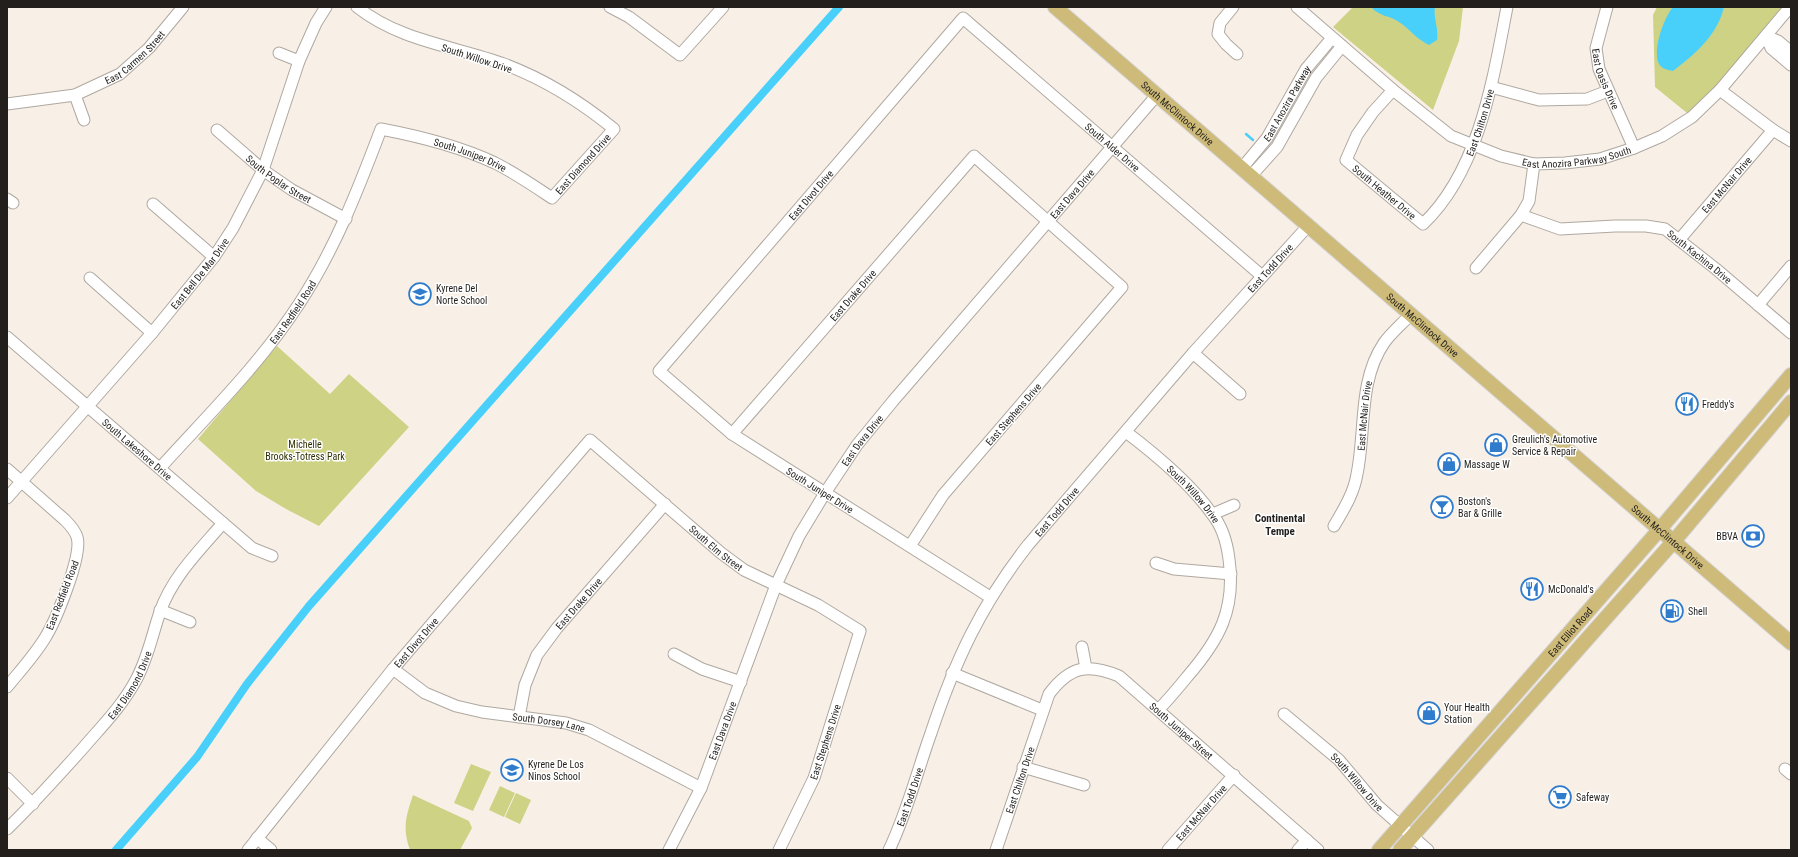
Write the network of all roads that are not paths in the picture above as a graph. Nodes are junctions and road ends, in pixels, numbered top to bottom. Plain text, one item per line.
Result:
1 (183, 7) edge
2 (326, 7) edge
3 (357, 7) edge
4 (610, 7) edge
5 (723, 7) edge
6 (1055, 7) edge
7 (1234, 7) edge
8 (1297, 7) edge
9 (1507, 7) edge
10 (1607, 7) edge
11 (1790, 7) edge
12 (963, 18) joint
13 (1766, 36) junction
14 (1332, 38) junction
15 (1342, 46) junction
16 (1791, 52) edge
17 (279, 53) dead end
18 (1237, 54) dead end
19 (299, 61) junction
20 (1791, 65) edge
21 (1492, 87) junction
22 (1393, 90) junction
23 (1720, 90) junction
24 (1608, 91) junction
25 (76, 95) junction
26 (1157, 95) junction
27 (7, 104) edge
28 (84, 120) dead end
29 (381, 129) joint
30 (614, 129) joint
31 (217, 130) dead end
32 (1773, 130) junction
33 (1791, 141) edge
34 (1472, 145) junction
35 (1113, 146) junction
36 (1634, 148) junction
37 (1534, 164) junction
38 (263, 170) junction
39 (1246, 172) junction
40 (552, 198) joint
41 (153, 204) dead end
42 (1521, 215) junction
43 (346, 219) junction
44 (1049, 221) junction
45 (1423, 224) joint
46 (1308, 226) junction
47 (1679, 240) junction
48 (214, 257) junction
49 (1791, 266) edge
50 (1476, 268) dead end
51 (1262, 276) junction
52 (90, 278) dead end
53 (1758, 305) junction
54 (1411, 314) junction
55 (1791, 332) edge
56 (152, 333) junction
57 (7, 336) edge
58 (1194, 354) junction
59 (659, 371) joint
60 (1791, 375) edge
61 (1240, 394) dead end
62 (1791, 402) edge
63 (88, 406) junction
64 (1126, 432) junction
65 (732, 434) junction
66 (590, 440) joint
67 (160, 468) junction
68 (7, 469) edge
69 (22, 481) junction
70 (825, 493) junction
71 (7, 498) edge
72 (665, 504) junction
73 (1234, 505) dead end
74 (1213, 514) junction
75 (223, 523) junction
76 (1334, 526) dead end
77 (1660, 529) junction
78 (1674, 541) junction
79 (910, 546) junction
80 (272, 556) dead end
81 (1156, 563) dead end
82 (1231, 574) junction
83 (776, 585) junction
84 (990, 597) junction
85 (160, 610) junction
86 (190, 622) dead end
87 (860, 631) joint
88 (1791, 643) edge
89 (1082, 647) dead end
90 (674, 654) dead end
91 (1086, 668) junction
92 (393, 670) junction
93 (952, 673) junction
94 (741, 682) junction
95 (7, 687) edge
96 (1506, 705) junction
97 (1527, 708) junction
98 (1159, 709) junction
99 (1042, 710) junction
100 (1284, 714) dead end
101 (519, 717) junction
102 (1023, 767) junction
103 (1234, 775) junction
104 (7, 778) edge
105 (1084, 785) dead end
106 (701, 788) junction
107 (33, 804) junction
108 (1401, 826) junction
109 (7, 829) edge
110 (1413, 836) junction
111 (257, 838) junction
112 (1307, 840) junction
113 (248, 850) edge
114 (271, 850) edge
115 (669, 850) edge
116 (779, 850) edge
117 (889, 850) edge
118 (996, 850) edge
119 (1168, 850) edge
120 (1298, 850) edge
121 (1318, 850) edge
122 (1379, 850) edge
123 (1400, 850) edge
124 (1428, 850) edge

1 - 25 street, East Carmen Street
2 - 19 street, East Bell De Mar Drive
3 - 30 street, South Willow Drive
4 - 5 street
6 - 26 main road, South McClintock Drive
7 - 18 street
8 - 14 street, East Anozira Parkway South
9 - 21 street, East Chilton Drive
10 - 24 street, East Oasis Drive
11 - 13 street, East Anozira Parkway South
12 - 35 street, South Alder Drive
12 - 59 street, East Divot Drive
13 - 16 street
13 - 20 street
13 - 23 street, East Anozira Parkway South
14 - 15 street, East Anozira Parkway South
14 - 39 street, East Anozira Parkway
15 - 22 street, East Anozira Parkway South
15 - 39 street, East Anozira Parkway
17 - 19 street
19 - 38 street, East Bell De Mar Drive
21 - 24 street
21 - 34 street, East Chilton Drive
22 - 34 street, East Anozira Parkway South
22 - 45 street, South Heather Drive
23 - 32 street
23 - 36 street, East Anozira Parkway South
24 - 36 street, East Oasis Drive
25 - 27 street, East Carmen Street
25 - 28 street
26 - 35 street, East Dava Drive
26 - 39 main road, South McClintock Drive
29 - 40 street, South Juniper Drive
29 - 43 street, East Redfield Road
30 - 40 street, East Diamond Drive
31 - 38 street, South Poplar Street
32 - 33 street
32 - 47 street, East McNair Drive
34 - 37 street, East Anozira Parkway South
34 - 45 street, East Chilton Drive
35 - 44 street, East Dava Drive
35 - 51 street, South Alder Drive
36 - 37 street, East Anozira Parkway South
37 - 42 street
38 - 43 street, South Poplar Street
38 - 48 street, East Bell De Mar Drive
39 - 46 main road, South McClintock Drive
41 - 48 street
42 - 47 street, South Kachina Drive
42 - 50 street
43 - 67 street, East Redfield Road
44 - 65 street, East Drake Drive
44 - 70 street, East Dava Drive
44 - 79 street, East Stephens Drive
46 - 51 street, East Todd Drive
46 - 54 main road, South McClintock Drive
47 - 53 street, South Kachina Drive
48 - 56 street, East Bell De Mar Drive
49 - 53 street
51 - 58 street, East Todd Drive
52 - 56 street
53 - 55 street, South Kachina Drive
54 - 76 street, East McNair Drive
54 - 77 main road, South McClintock Drive
56 - 63 street, East Bell De Mar Drive
57 - 63 street, South Lakeshore Drive
58 - 61 street
58 - 64 street, East Todd Drive
59 - 65 street, South Juniper Drive
60 - 77 main road, East Elliot Road
62 - 78 main road, East Elliot Road
63 - 67 street, South Lakeshore Drive
63 - 69 street, East Bell De Mar Drive
64 - 74 street, South Willow Drive
64 - 84 street, East Todd Drive
65 - 70 street, South Juniper Drive
66 - 72 street, South Elm Street
66 - 92 street, East Divot Drive
67 - 75 street, South Lakeshore Drive
68 - 69 street
69 - 71 street, East Bell De Mar Drive
69 - 95 street, East Redfield Road
70 - 79 street, South Juniper Drive
70 - 83 street, East Dava Drive
72 - 83 street, South Elm Street
72 - 101 street, East Drake Drive
73 - 74 street
74 - 82 street, South Willow Drive
75 - 80 street, South Lakeshore Drive
75 - 85 street, East Diamond Drive
77 - 78 main road, South McClintock Drive
77 - 96 main road, East Elliot Road
78 - 88 main road, South McClintock Drive
78 - 97 main road, East Elliot Road
79 - 84 street, South Juniper Drive
81 - 82 street
82 - 98 street
83 - 87 street, South Elm Street
83 - 94 street, East Dava Drive
84 - 93 street, East Todd Drive
85 - 86 street
85 - 107 street, East Diamond Drive
87 - 116 street, East Stephens Drive
89 - 91 street
90 - 94 street
91 - 98 street, South Juniper Street
91 - 99 street, South Juniper Street
92 - 101 street, South Dorsey Lane
92 - 111 street, East Divot Drive
93 - 99 street
93 - 117 street, East Todd Drive
94 - 106 street, East Dava Drive
96 - 97 main road
96 - 108 main road, East Elliot Road
97 - 110 main road, East Elliot Road
98 - 103 street, South Juniper Street
99 - 102 street, East Chilton Drive
100 - 108 street, South Willow Drive
101 - 106 street, South Dorsey Lane
102 - 105 street
102 - 118 street, East Chilton Drive
103 - 112 street, South Juniper Street
103 - 119 street, East McNair Drive
104 - 107 street
106 - 115 street, East Dava Drive
107 - 109 street, East Diamond Drive
108 - 110 street, South Willow Drive
108 - 122 main road, East Elliot Road
110 - 123 main road, East Elliot Road
110 - 124 street, South Willow Drive
111 - 113 street, East Divot Drive
111 - 114 street
112 - 120 street
112 - 121 street, South Juniper Street

